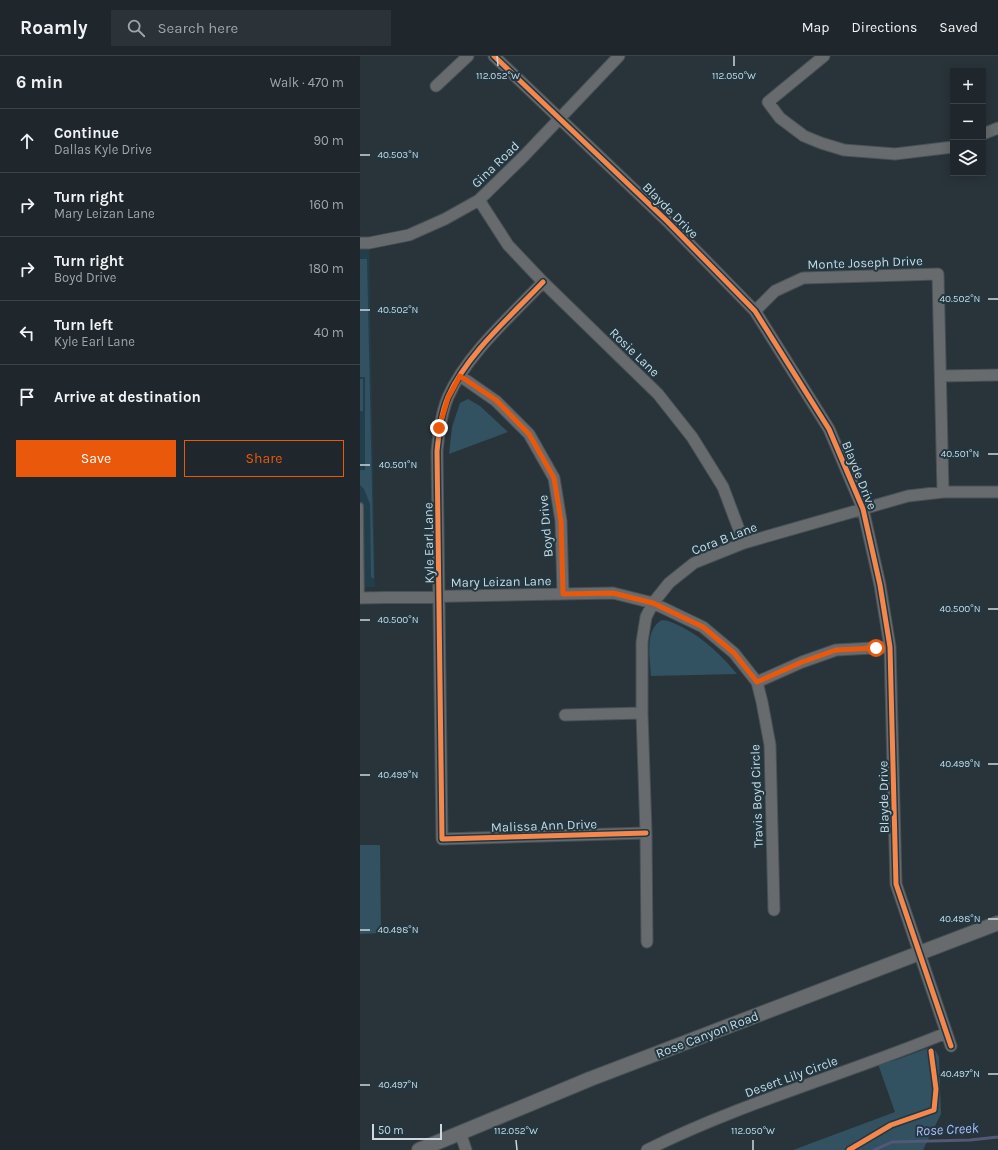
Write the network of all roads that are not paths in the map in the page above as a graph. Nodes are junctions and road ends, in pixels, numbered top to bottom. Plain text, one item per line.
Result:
1 (468, 56) edge
2 (494, 56) edge
3 (620, 56) edge
4 (824, 56) edge
5 (436, 86) dead end
6 (560, 119) junction
7 (998, 128) edge
8 (986, 133) edge
9 (950, 147) edge
10 (479, 200) junction
11 (360, 243) edge
12 (543, 282) junction
13 (755, 311) junction
14 (998, 375) edge
15 (460, 376) junction
16 (940, 376) junction
17 (943, 492) junction
18 (998, 492) edge
19 (360, 506) edge
20 (863, 509) junction
21 (744, 543) junction
22 (563, 594) junction
23 (440, 596) junction
24 (361, 598) edge
25 (653, 603) junction
26 (890, 647) junction
27 (757, 682) junction
28 (642, 713) junction
29 (565, 715) dead end
30 (646, 833) junction
31 (442, 839) joint
32 (774, 910) dead end
33 (998, 923) edge
34 (647, 942) dead end
35 (920, 952) junction
36 (946, 1033) junction
37 (951, 1046) dead end
38 (460, 1132) junction
39 (419, 1150) edge
40 (466, 1150) edge
41 (647, 1150) edge

1 - 5 street
2 - 6 street, Blayde Drive
3 - 6 street, Gina Road
4 - 9 street
6 - 10 street, Gina Road
6 - 13 street, Blayde Drive
7 - 8 street
10 - 11 street, Gina Road
10 - 12 street, Rosie Lane
12 - 15 street, Kyle Earl Lane
12 - 21 street, Rosie Lane
13 - 16 street, Monte Joseph Drive
13 - 20 street, Blayde Drive
14 - 16 street
15 - 22 street, Boyd Drive
15 - 23 street, Kyle Earl Lane
16 - 17 street, Monte Joseph Drive
17 - 18 street, Cora B Lane
17 - 20 street, Cora B Lane
19 - 24 lane
20 - 21 street, Cora B Lane
20 - 26 street, Blayde Drive
21 - 25 street, Cora B Lane
22 - 23 street, Mary Leizan Lane
22 - 25 street, Mary Leizan Lane
23 - 24 street, Mary Leizan Lane
23 - 31 street, Kyle Earl Lane
25 - 27 street, Mary Leizan Lane
25 - 28 street, Cora B Lane
26 - 27 street
26 - 35 street, Blayde Drive
27 - 32 street, Travis Boyd Circle
28 - 29 street
28 - 30 street, Cora B Lane
30 - 31 street, Malissa Ann Drive
30 - 34 street, Cora B Lane
33 - 35 street, Rose Canyon Road
35 - 36 street, Blayde Drive
35 - 38 street, Rose Canyon Road
36 - 37 street, Blayde Drive
36 - 41 street, Desert Lily Circle
38 - 39 street, Rose Canyon Road
38 - 40 street

